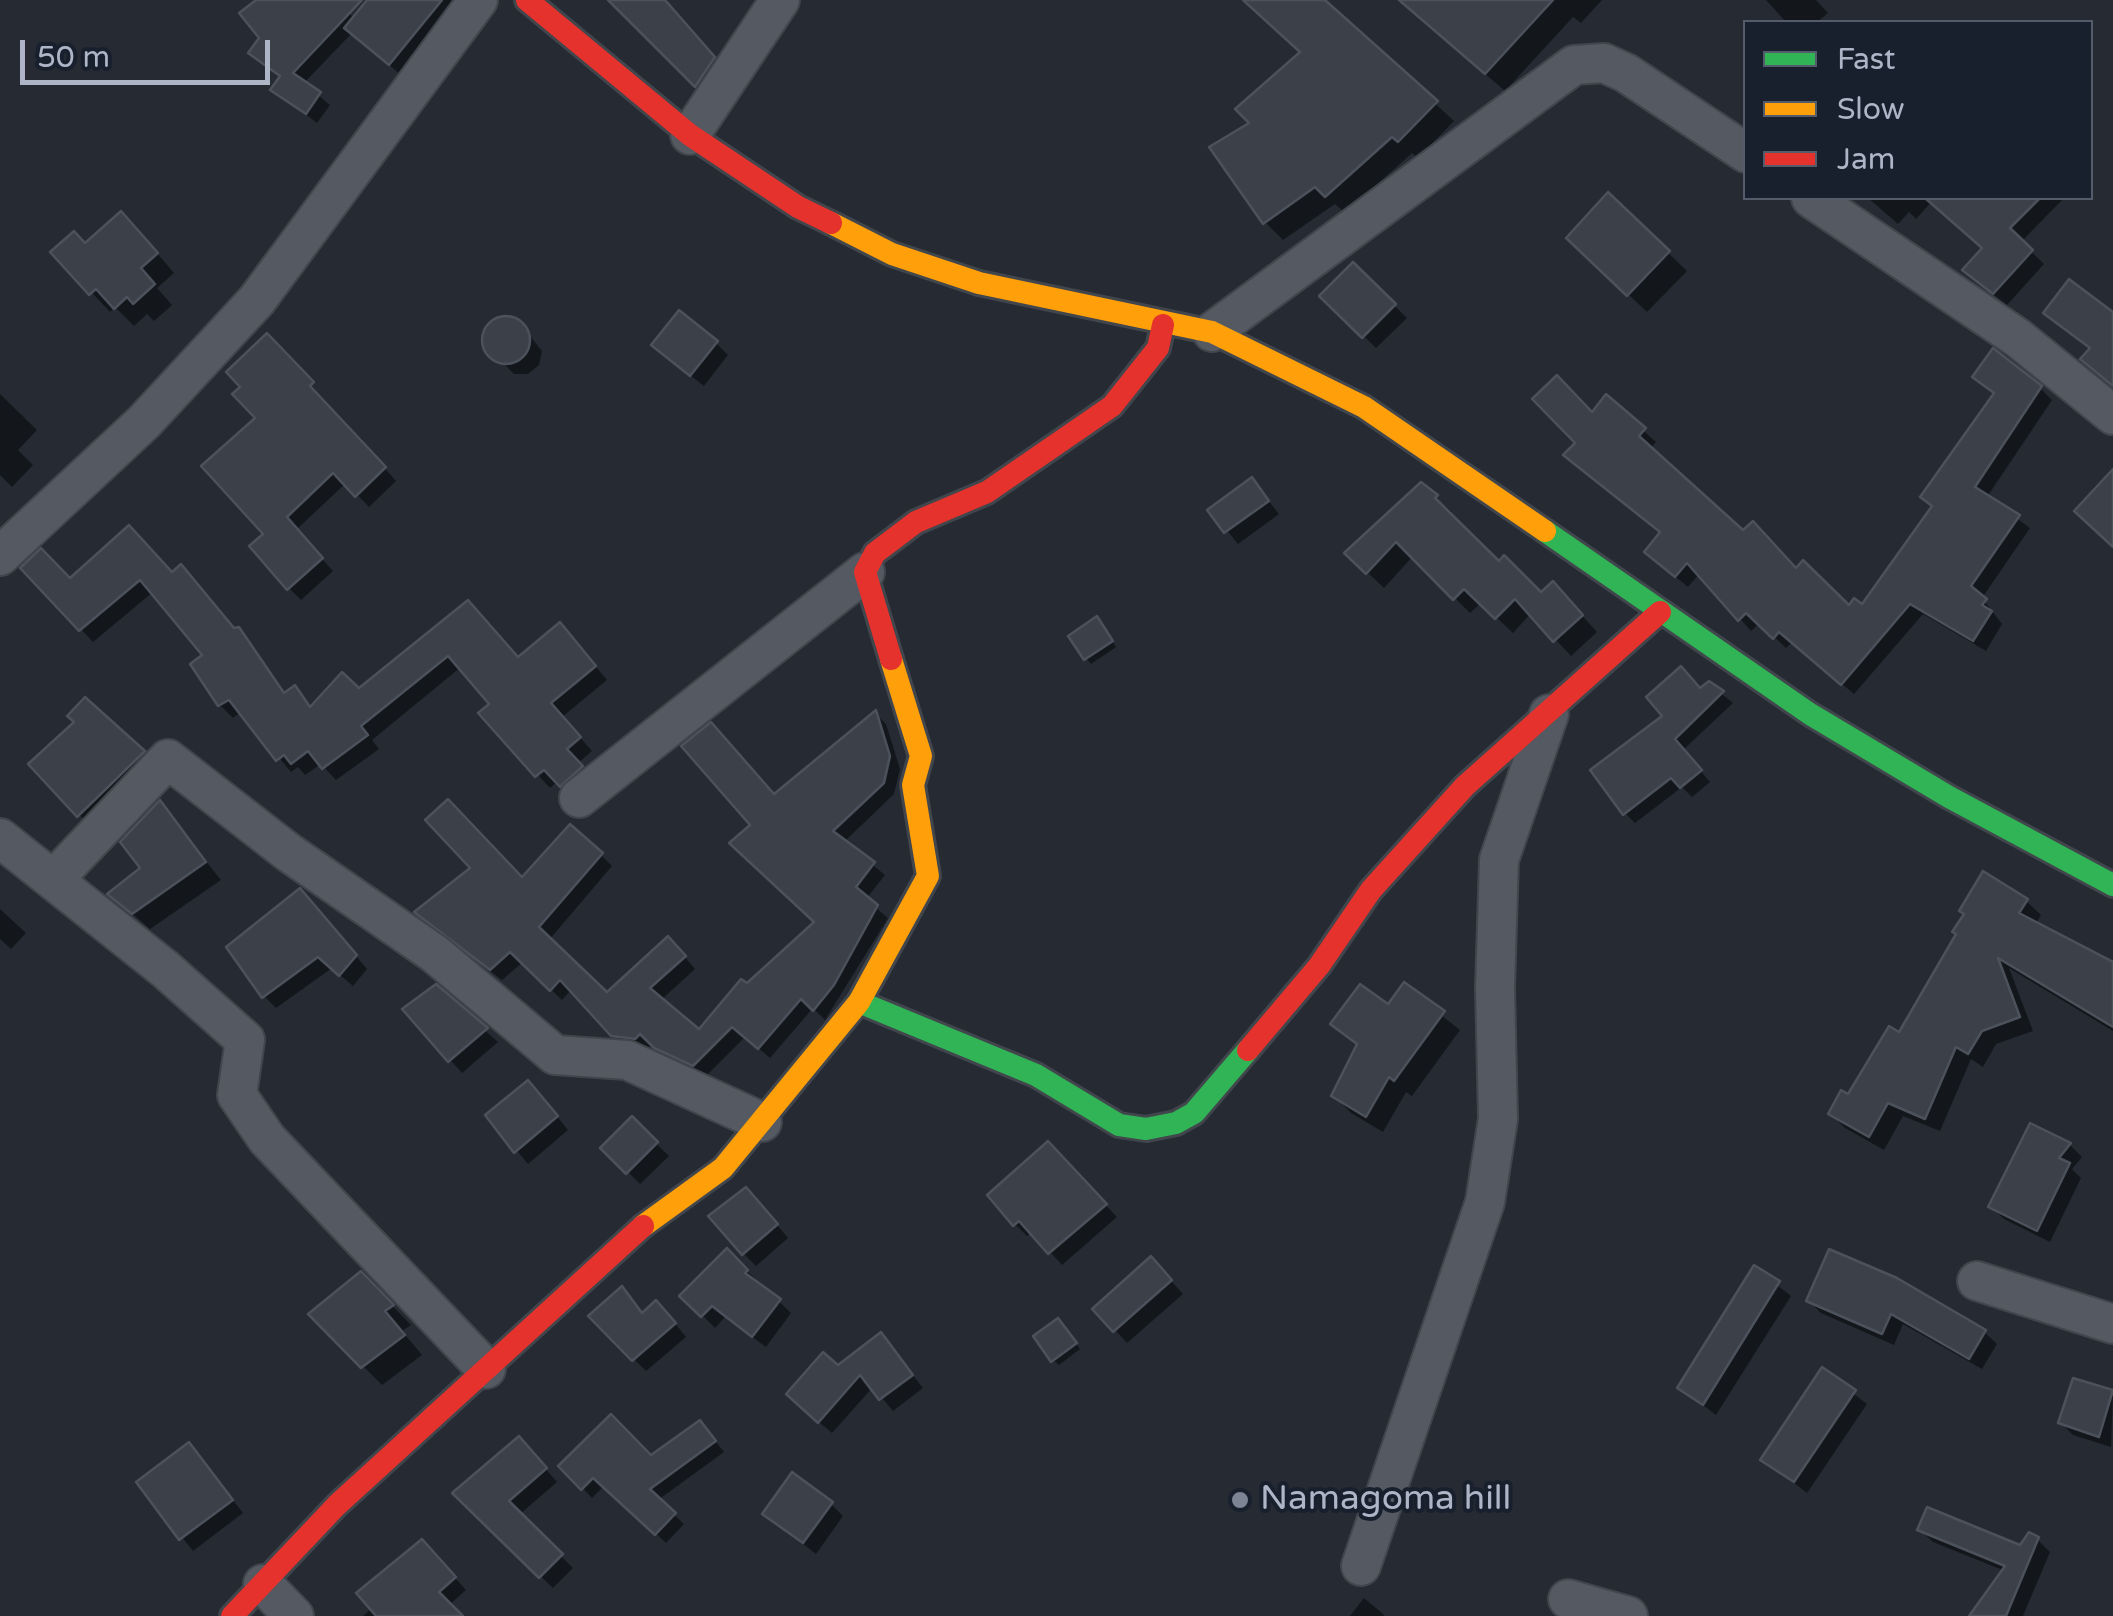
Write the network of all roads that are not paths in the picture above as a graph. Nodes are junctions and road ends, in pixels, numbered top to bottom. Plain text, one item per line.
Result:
1 (478, 0) edge
2 (527, 0) edge
3 (780, 0) edge
4 (690, 135) junction
5 (1743, 151) edge
6 (1814, 200) edge
7 (1164, 325) junction
8 (1212, 332) junction
9 (2113, 415) edge
10 (0, 556) edge
11 (865, 572) junction
12 (1660, 612) junction
13 (1549, 711) junction
14 (579, 798) dead end
15 (0, 838) edge
16 (53, 880) junction
17 (2113, 885) edge
18 (859, 1002) junction
19 (762, 1122) junction
20 (1978, 1280) dead end
21 (2113, 1324) edge
22 (486, 1369) junction
23 (1361, 1566) dead end
24 (262, 1584) junction
25 (1568, 1599) dead end
26 (232, 1616) edge
27 (294, 1616) edge
28 (1628, 1616) edge

1 - 10 street
2 - 4 street
3 - 4 street
4 - 7 street
5 - 8 street
6 - 9 street
7 - 8 street
7 - 11 street
8 - 12 street
11 - 14 street
11 - 18 street
12 - 13 street
12 - 17 street
13 - 18 street
13 - 23 street
15 - 16 street
16 - 19 street
16 - 22 street
18 - 19 street
19 - 22 street
20 - 21 street
22 - 24 street
24 - 26 street
24 - 27 street
25 - 28 street

